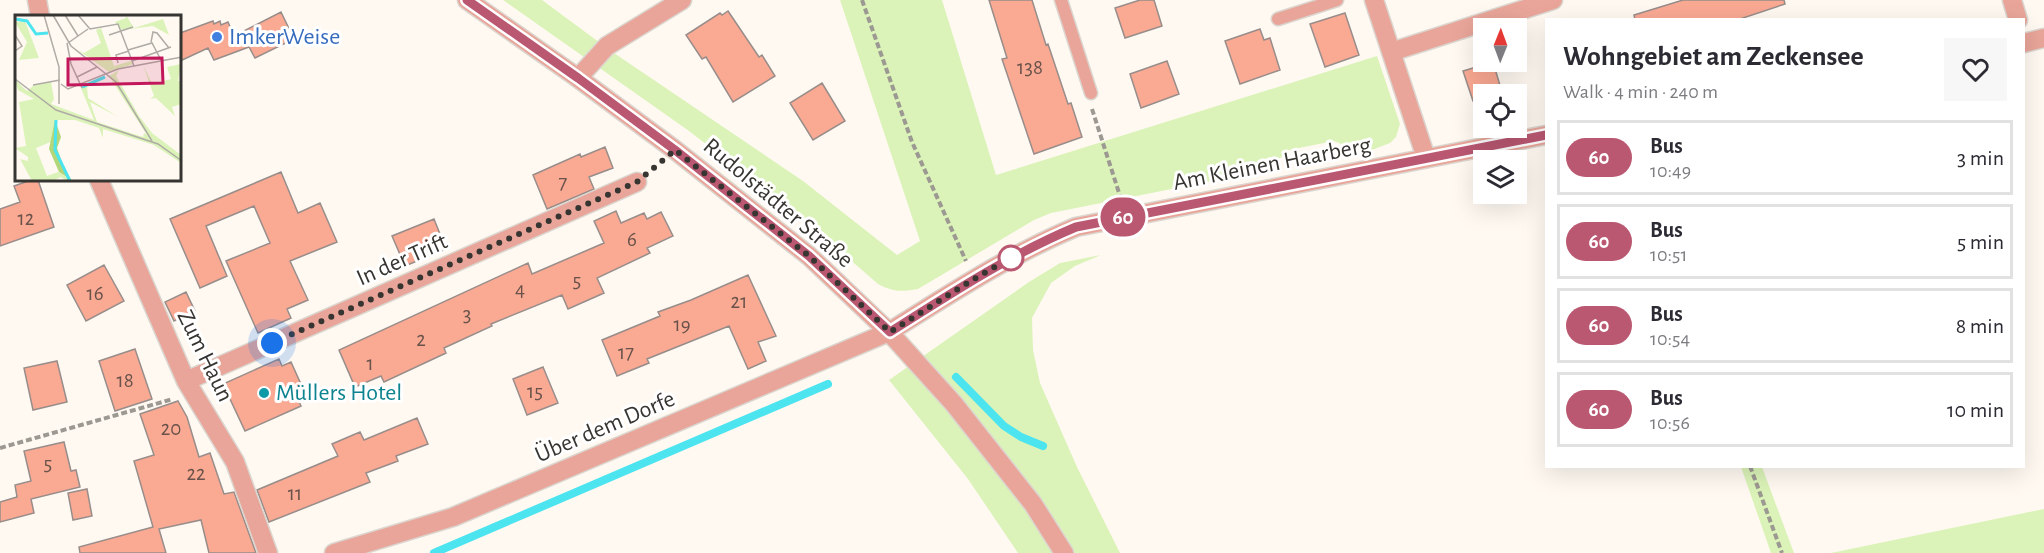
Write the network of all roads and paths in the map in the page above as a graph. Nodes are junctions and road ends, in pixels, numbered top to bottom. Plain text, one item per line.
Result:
1 (38, 0) edge
2 (467, 0) edge
3 (682, 0) edge
4 (862, 0) edge
5 (1061, 0) edge
6 (1337, 0) edge
7 (1374, 0) edge
8 (1553, 0) edge
9 (2012, 0) edge
10 (40, 15) edge
11 (2017, 18) edge
12 (1278, 19) dead end
13 (2044, 38) edge
14 (2025, 41) edge
15 (1391, 52) junction
16 (578, 78) junction
17 (1091, 93) joint
18 (1545, 135) edge
19 (1426, 158) junction
20 (100, 182) edge
21 (637, 182) dead end
22 (1116, 187) dead end
23 (974, 279) junction
24 (890, 332) junction
25 (186, 381) junction
26 (167, 401) dead end
27 (0, 448) edge
28 (1751, 468) edge
29 (268, 553) edge
30 (334, 553) edge
31 (1064, 553) edge
32 (1782, 553) edge

1 - 10 street
2 - 16 street, Rudolstädter Straße
3 - 16 street
4 - 23 path
5 - 17 lane
6 - 12 lane
7 - 15 street
8 - 15 street
9 - 11 street
13 - 14 street
15 - 19 street
16 - 24 street, Rudolstädter Straße
17 - 22 path
18 - 19 street, Am Kleinen Haarberg
19 - 23 street, Am Kleinen Haarberg
20 - 25 street, Zum Haun
21 - 25 street, In der Trift
23 - 24 street, Am Kleinen Haarberg
24 - 30 street, Über dem Dorfe
24 - 31 street, Rudolstädter Straße
25 - 29 street, Zum Haun
26 - 27 path
28 - 32 path

